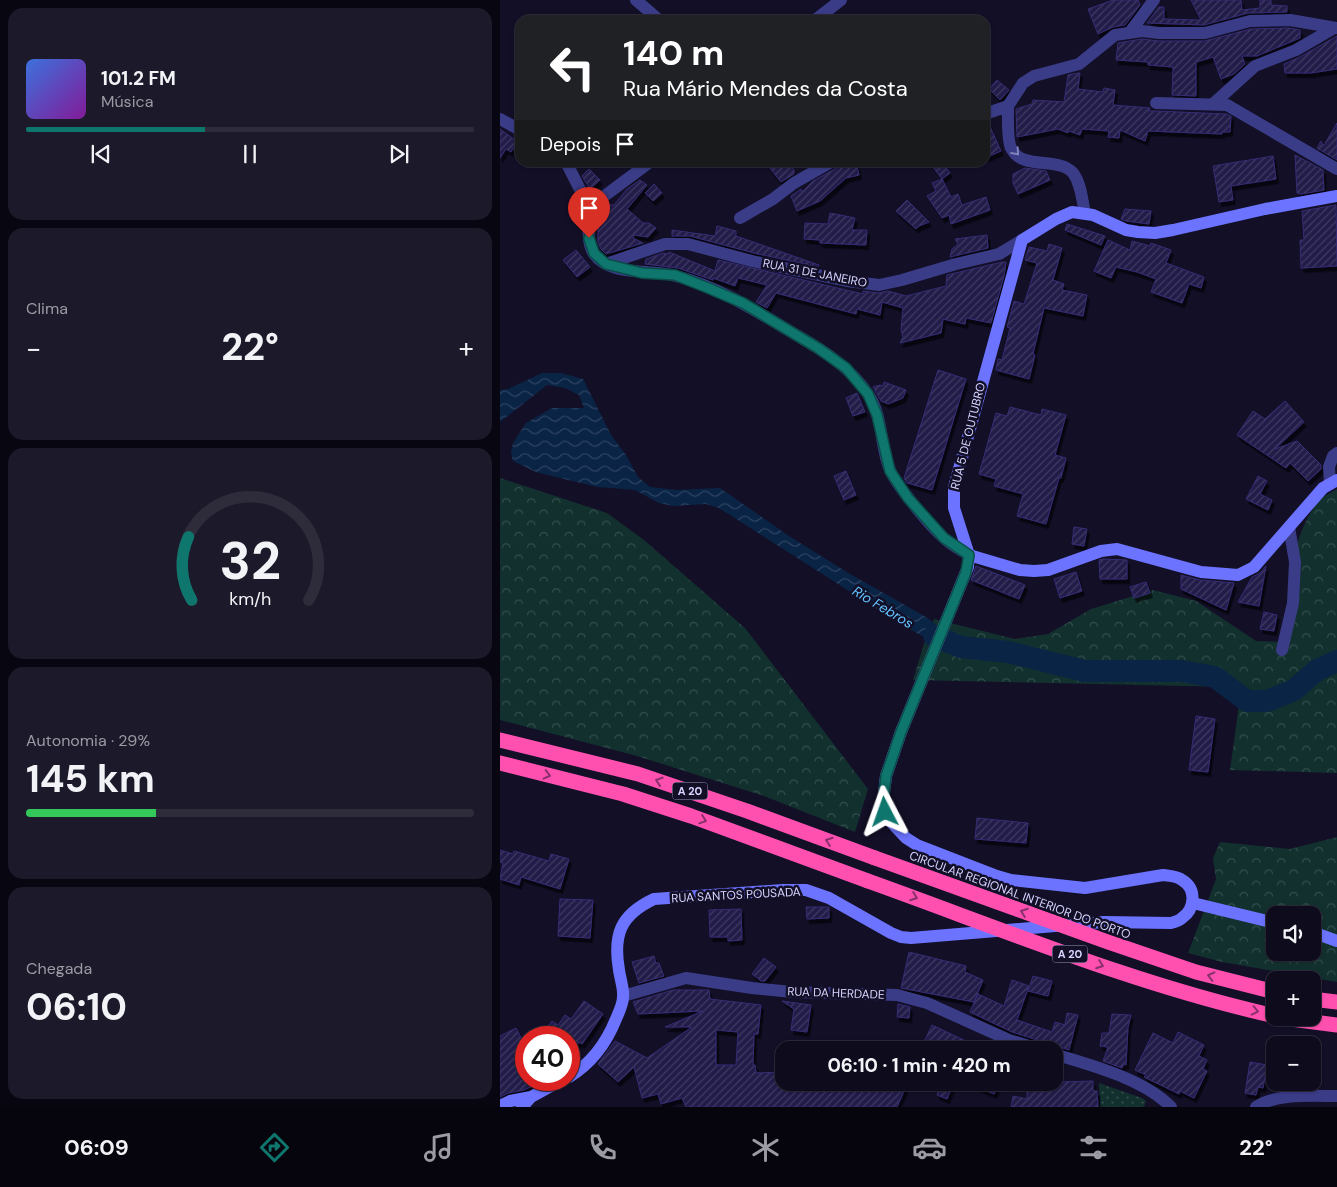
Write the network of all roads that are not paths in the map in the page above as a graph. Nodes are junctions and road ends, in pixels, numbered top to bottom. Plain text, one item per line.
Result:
1 (636, 0) edge
2 (841, 0) edge
3 (1154, 0) edge
4 (653, 15) edge
5 (822, 15) edge
6 (1336, 28) edge
7 (1130, 32) junction
8 (1156, 103) dead end
9 (1213, 104) junction
10 (1008, 106) junction
11 (990, 112) edge
12 (500, 119) edge
13 (515, 127) edge
14 (569, 167) edge
15 (643, 167) edge
16 (822, 167) edge
17 (1337, 169) edge
18 (1337, 196) edge
19 (590, 209) junction
20 (1085, 213) junction
21 (740, 218) dead end
22 (1022, 240) junction
23 (606, 264) junction
24 (1337, 453) edge
25 (1334, 482) edge
26 (1289, 527) junction
27 (969, 555) junction
28 (1282, 650) dead end
29 (500, 740) edge
30 (500, 763) edge
31 (1193, 903) junction
32 (1266, 921) edge
33 (1321, 935) edge
34 (1337, 941) edge
35 (1266, 990) edge
36 (624, 996) junction
37 (1321, 1000) edge
38 (1337, 1002) edge
39 (1266, 1014) edge
40 (1321, 1023) edge
41 (1337, 1025) edge
42 (1012, 1041) edge
43 (1063, 1057) edge
44 (580, 1069) edge
45 (542, 1091) edge
46 (1337, 1096) edge
47 (531, 1097) junction
48 (1302, 1097) junction
49 (500, 1106) edge
50 (522, 1107) edge
51 (1171, 1107) edge
52 (1256, 1107) edge
53 (1310, 1107) edge

1 - 4 street
2 - 5 street
3 - 7 street
6 - 7 street
6 - 9 street
7 - 10 street
8 - 9 street
9 - 17 street
10 - 11 street
10 -> 20 street
12 - 13 street
14 - 19 street
15 - 19 street
16 - 21 street
18 - 20 street
19 - 23 street
20 - 22 street
22 - 23 street, RUA 31 DE JANEIRO
22 - 27 street, RUA 5 DE OUTUBRO
23 - 27 street
24 - 25 street
25 - 26 street
26 - 27 street
26 - 28 street
27 - 31 street
35 -> 29 highway, CIRCULAR REGIONAL INTERIOR DO PORTO / A 20, bridge
30 -> 39 highway, A 20, bridge
31 - 32 street
31 - 36 street, RUA SANTOS POUSADA
33 - 34 street
36 - 42 street, RUA DA HERDADE
36 - 44 street
37 - 38 highway
40 - 41 highway
43 - 51 street
45 - 47 street
46 - 48 street
47 - 49 street
47 - 50 street
48 - 52 street
48 - 53 street

